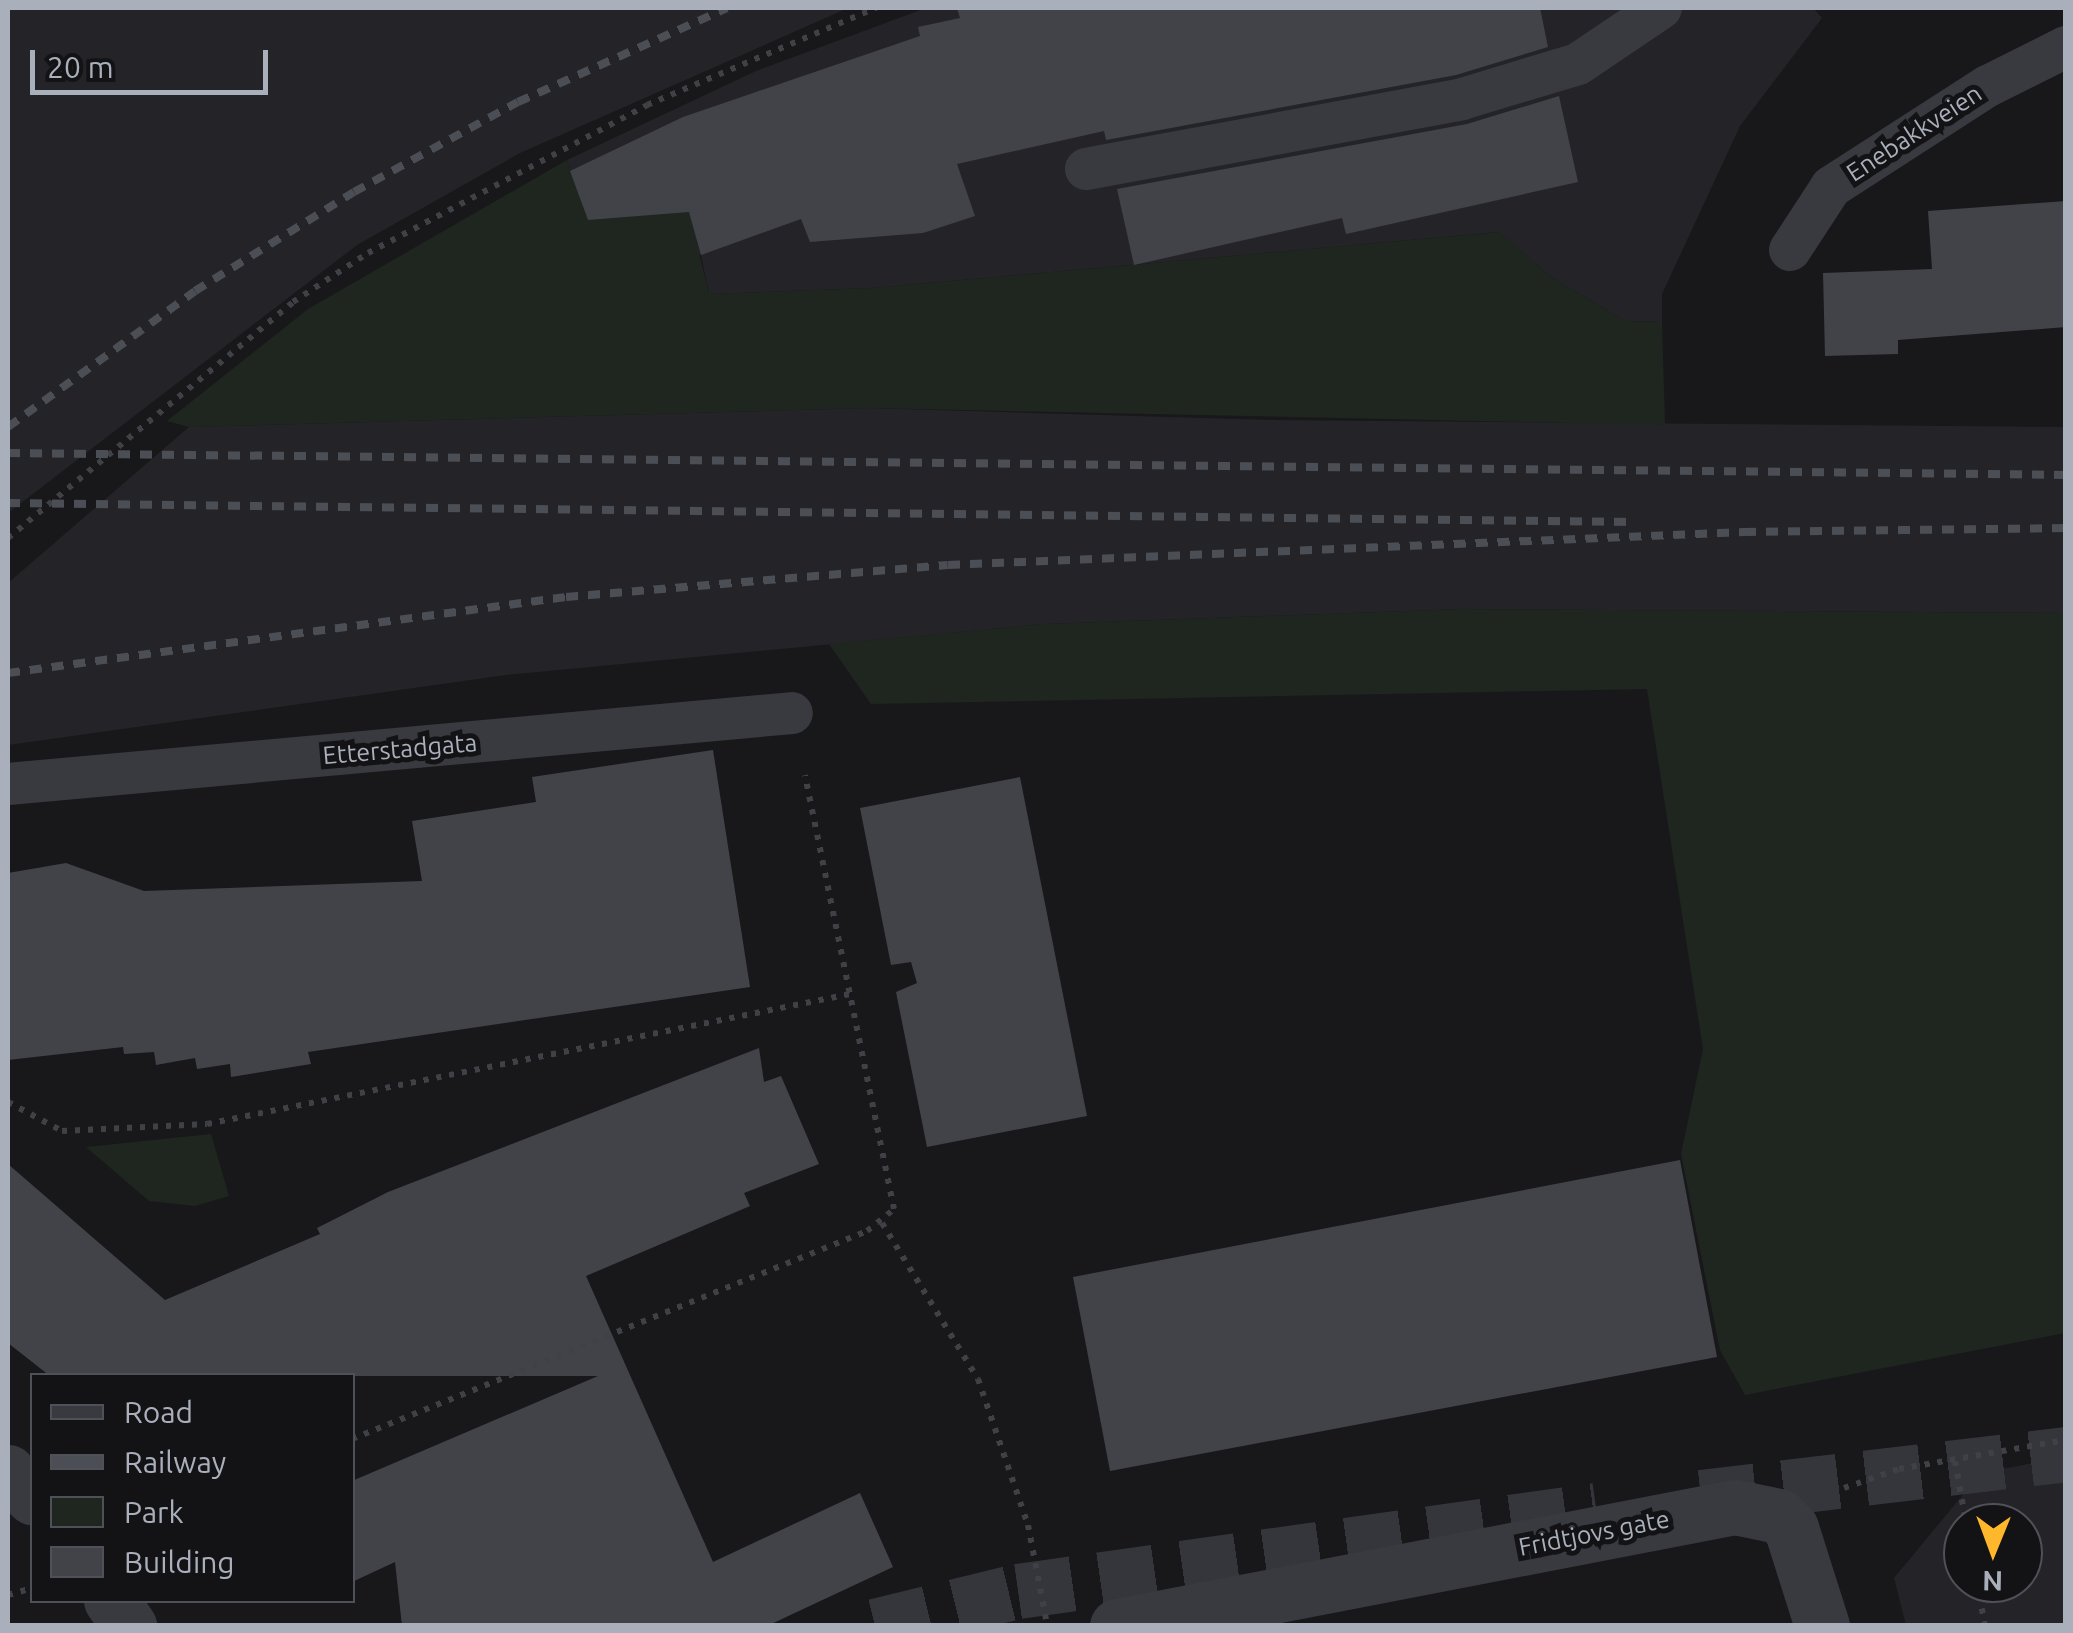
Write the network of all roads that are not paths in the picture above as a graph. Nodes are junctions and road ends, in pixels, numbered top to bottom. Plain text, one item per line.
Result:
1 (1660, 8) edge
2 (2066, 47) edge
3 (1086, 169) dead end
4 (1790, 250) dead end
5 (792, 713) road end
6 (8, 784) edge
7 (8, 1472) edge
8 (30, 1495) edge
9 (114, 1603) edge
10 (129, 1626) edge
11 (1117, 1626) edge
12 (1822, 1626) edge

1 - 3 lane
2 - 4 lane, Enebakkveien
5 - 6 lane, Etterstadgata
7 - 8 street
9 - 10 street
11 - 12 street, Fridtjovs gate

